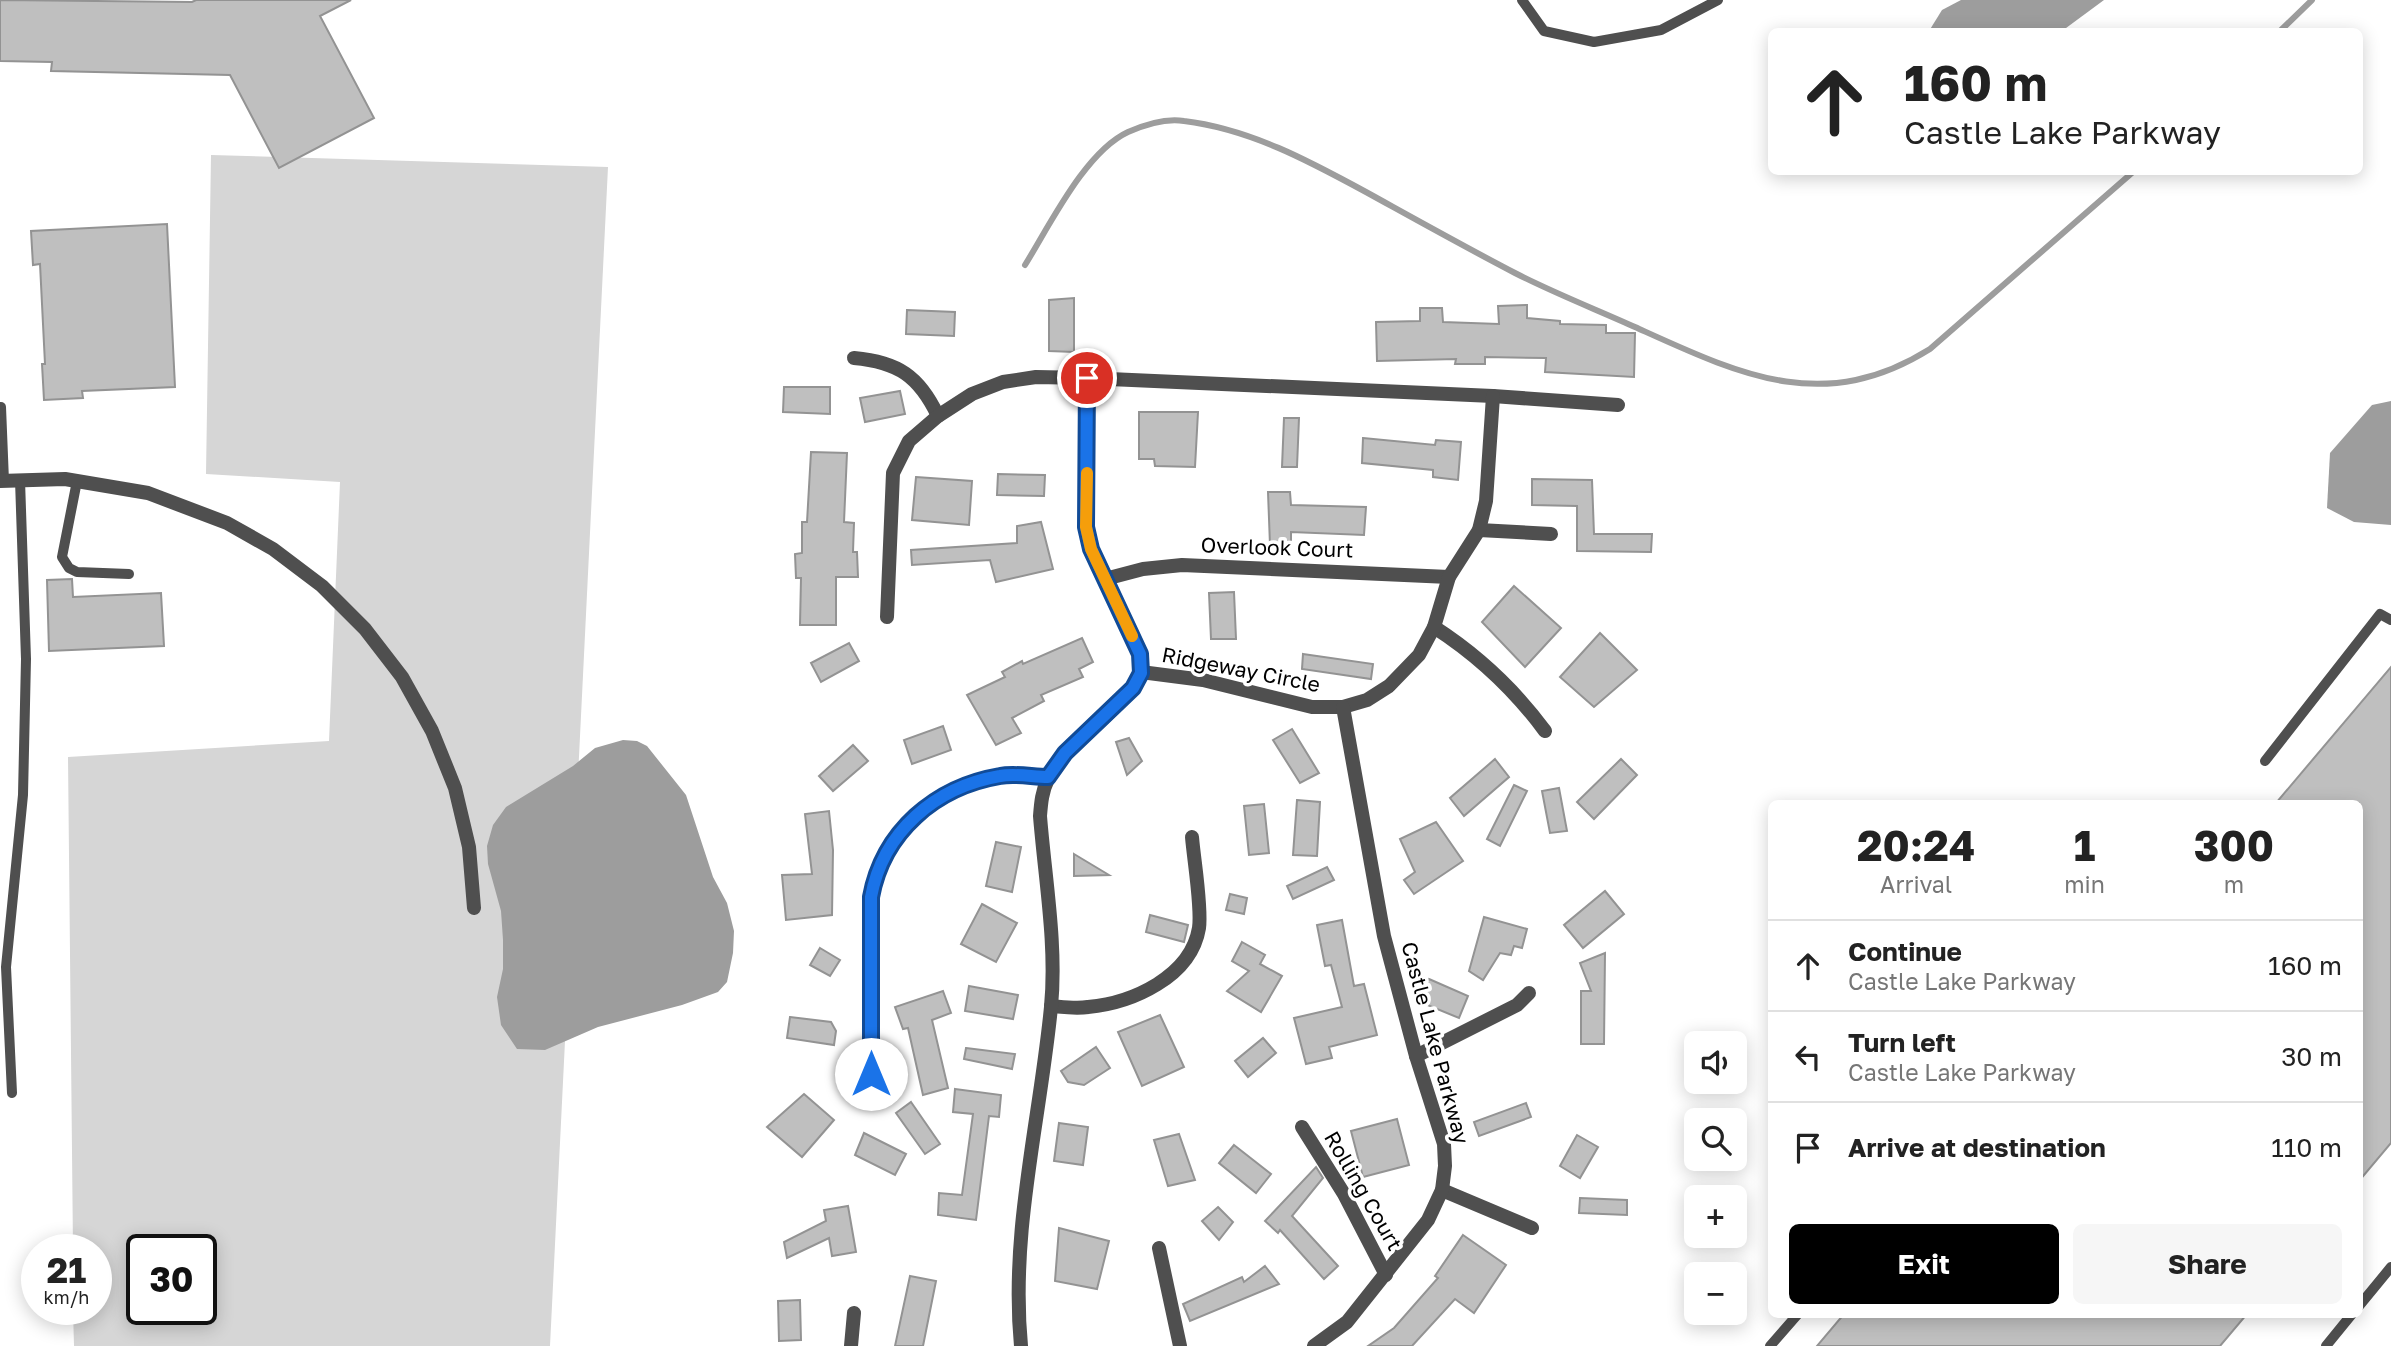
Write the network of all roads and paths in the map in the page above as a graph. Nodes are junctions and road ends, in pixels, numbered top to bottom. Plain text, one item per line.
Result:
1 (1521, 0) edge
2 (1718, 0) edge
3 (854, 358) dead end
4 (1087, 378) junction
5 (1493, 396) junction
6 (1618, 404) dead end
7 (1, 407) edge
8 (938, 416) junction
9 (20, 480) junction
10 (2, 481) edge
11 (77, 481) junction
12 (1479, 530) junction
13 (1551, 534) dead end
14 (129, 574) dead end
15 (1449, 577) junction
16 (1105, 579) junction
17 (887, 617) dead end
18 (2391, 620) edge
19 (1434, 628) junction
20 (1141, 673) junction
21 (1343, 707) junction
22 (1545, 731) dead end
23 (2265, 761) dead end
24 (1048, 777) junction
25 (1192, 837) dead end
26 (474, 908) dead end
27 (1529, 993) dead end
28 (1051, 1006) junction
29 (1416, 1056) junction
30 (871, 1074) dead end
31 (12, 1093) dead end
32 (1302, 1127) dead end
33 (1442, 1190) junction
34 (1532, 1228) dead end
35 (1159, 1248) dead end
36 (2391, 1267) edge
37 (1386, 1275) junction
38 (2363, 1301) edge
39 (853, 1312) dead end
40 (1794, 1318) edge
41 (2349, 1318) edge
42 (852, 1346) edge
43 (1021, 1346) edge
44 (1180, 1346) edge
45 (1314, 1346) edge
46 (1770, 1346) edge
47 (2326, 1346) edge

1 - 2 lane
3 - 8 street
4 - 5 street
4 - 8 street
4 - 16 street
5 - 6 street
5 - 12 street, Ridgeway Circle
7 - 10 lane
8 - 17 street
9 - 10 street
9 - 11 street
9 - 31 lane
11 - 14 lane
11 - 26 street
12 - 13 street
12 - 15 street, Ridgeway Circle
15 - 16 street, Overlook Court
15 - 19 street, Ridgeway Circle
16 - 20 street
18 - 23 lane
19 - 21 street, Ridgeway Circle
19 - 22 street
20 - 21 street, Ridgeway Circle
20 - 24 street
21 - 29 street, Castle Lake Parkway
24 - 28 street
24 - 30 street
25 - 28 street
27 - 29 street
28 - 43 street
29 - 33 street, Castle Lake Parkway
32 - 37 street, Rolling Court
33 - 34 street
33 - 37 street, Castle Lake Parkway
35 - 44 street
36 - 38 lane
37 - 45 street, Castle Lake Parkway
39 - 42 street
40 - 46 lane
41 - 47 lane

